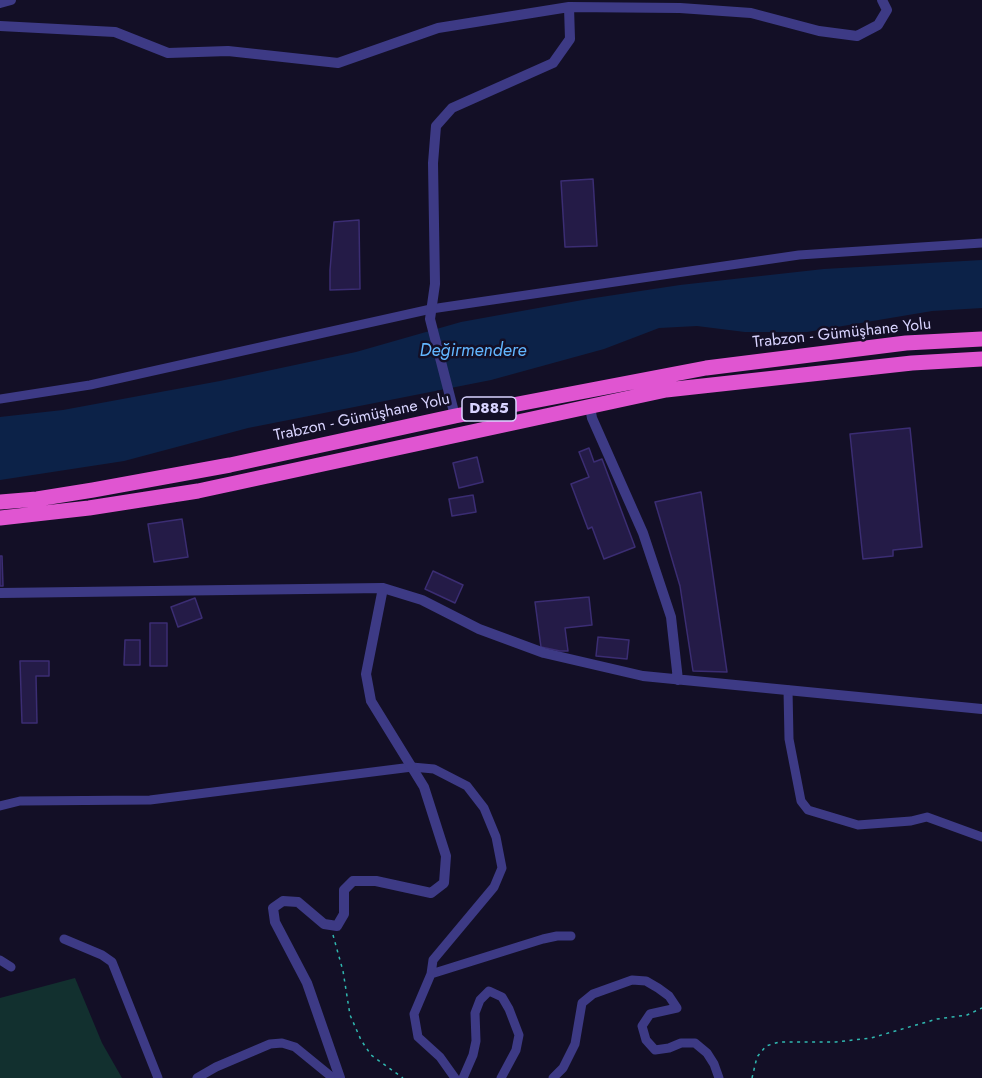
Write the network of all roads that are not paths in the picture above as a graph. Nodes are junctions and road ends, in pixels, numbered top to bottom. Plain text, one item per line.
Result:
1 (11, 0) edge
2 (882, 0) edge
3 (0, 3) edge
4 (589, 4) edge
5 (569, 7) junction
6 (0, 26) edge
7 (982, 243) edge
8 (431, 314) junction
9 (982, 339) edge
10 (982, 359) edge
11 (0, 399) edge
12 (590, 407) junction
13 (453, 409) junction
14 (0, 502) edge
15 (0, 518) edge
16 (382, 588) junction
17 (0, 593) edge
18 (678, 680) junction
19 (789, 690) junction
20 (982, 709) edge
21 (412, 767) junction
22 (0, 806) edge
23 (982, 837) edge
24 (571, 936) dead end
25 (64, 939) dead end
26 (0, 960) edge
27 (11, 967) dead end
28 (431, 974) junction
29 (158, 1078) edge
30 (197, 1078) edge
31 (333, 1078) edge
32 (340, 1078) edge
33 (455, 1078) edge
34 (463, 1078) edge
35 (501, 1078) edge
36 (553, 1078) edge
37 (719, 1078) edge

1 - 3 street
2 - 4 street
4 - 5 street
5 - 6 street
5 - 8 street
7 - 8 street
8 - 11 street
8 - 13 street
9 - 13 highway, Trabzon - Gümüşhane Yolu / D885
10 - 12 highway, D885
12 - 15 highway, D885
12 - 18 street
13 - 14 highway, Trabzon - Gümüşhane Yolu / D885
16 - 17 street
16 - 18 street
16 - 21 street
18 - 19 street
19 - 20 street
19 - 23 street
21 - 22 street
21 - 28 street
21 - 32 street
24 - 28 street
25 - 29 street
26 - 27 street
28 - 33 street
30 - 31 street
34 - 35 street
36 - 37 street

